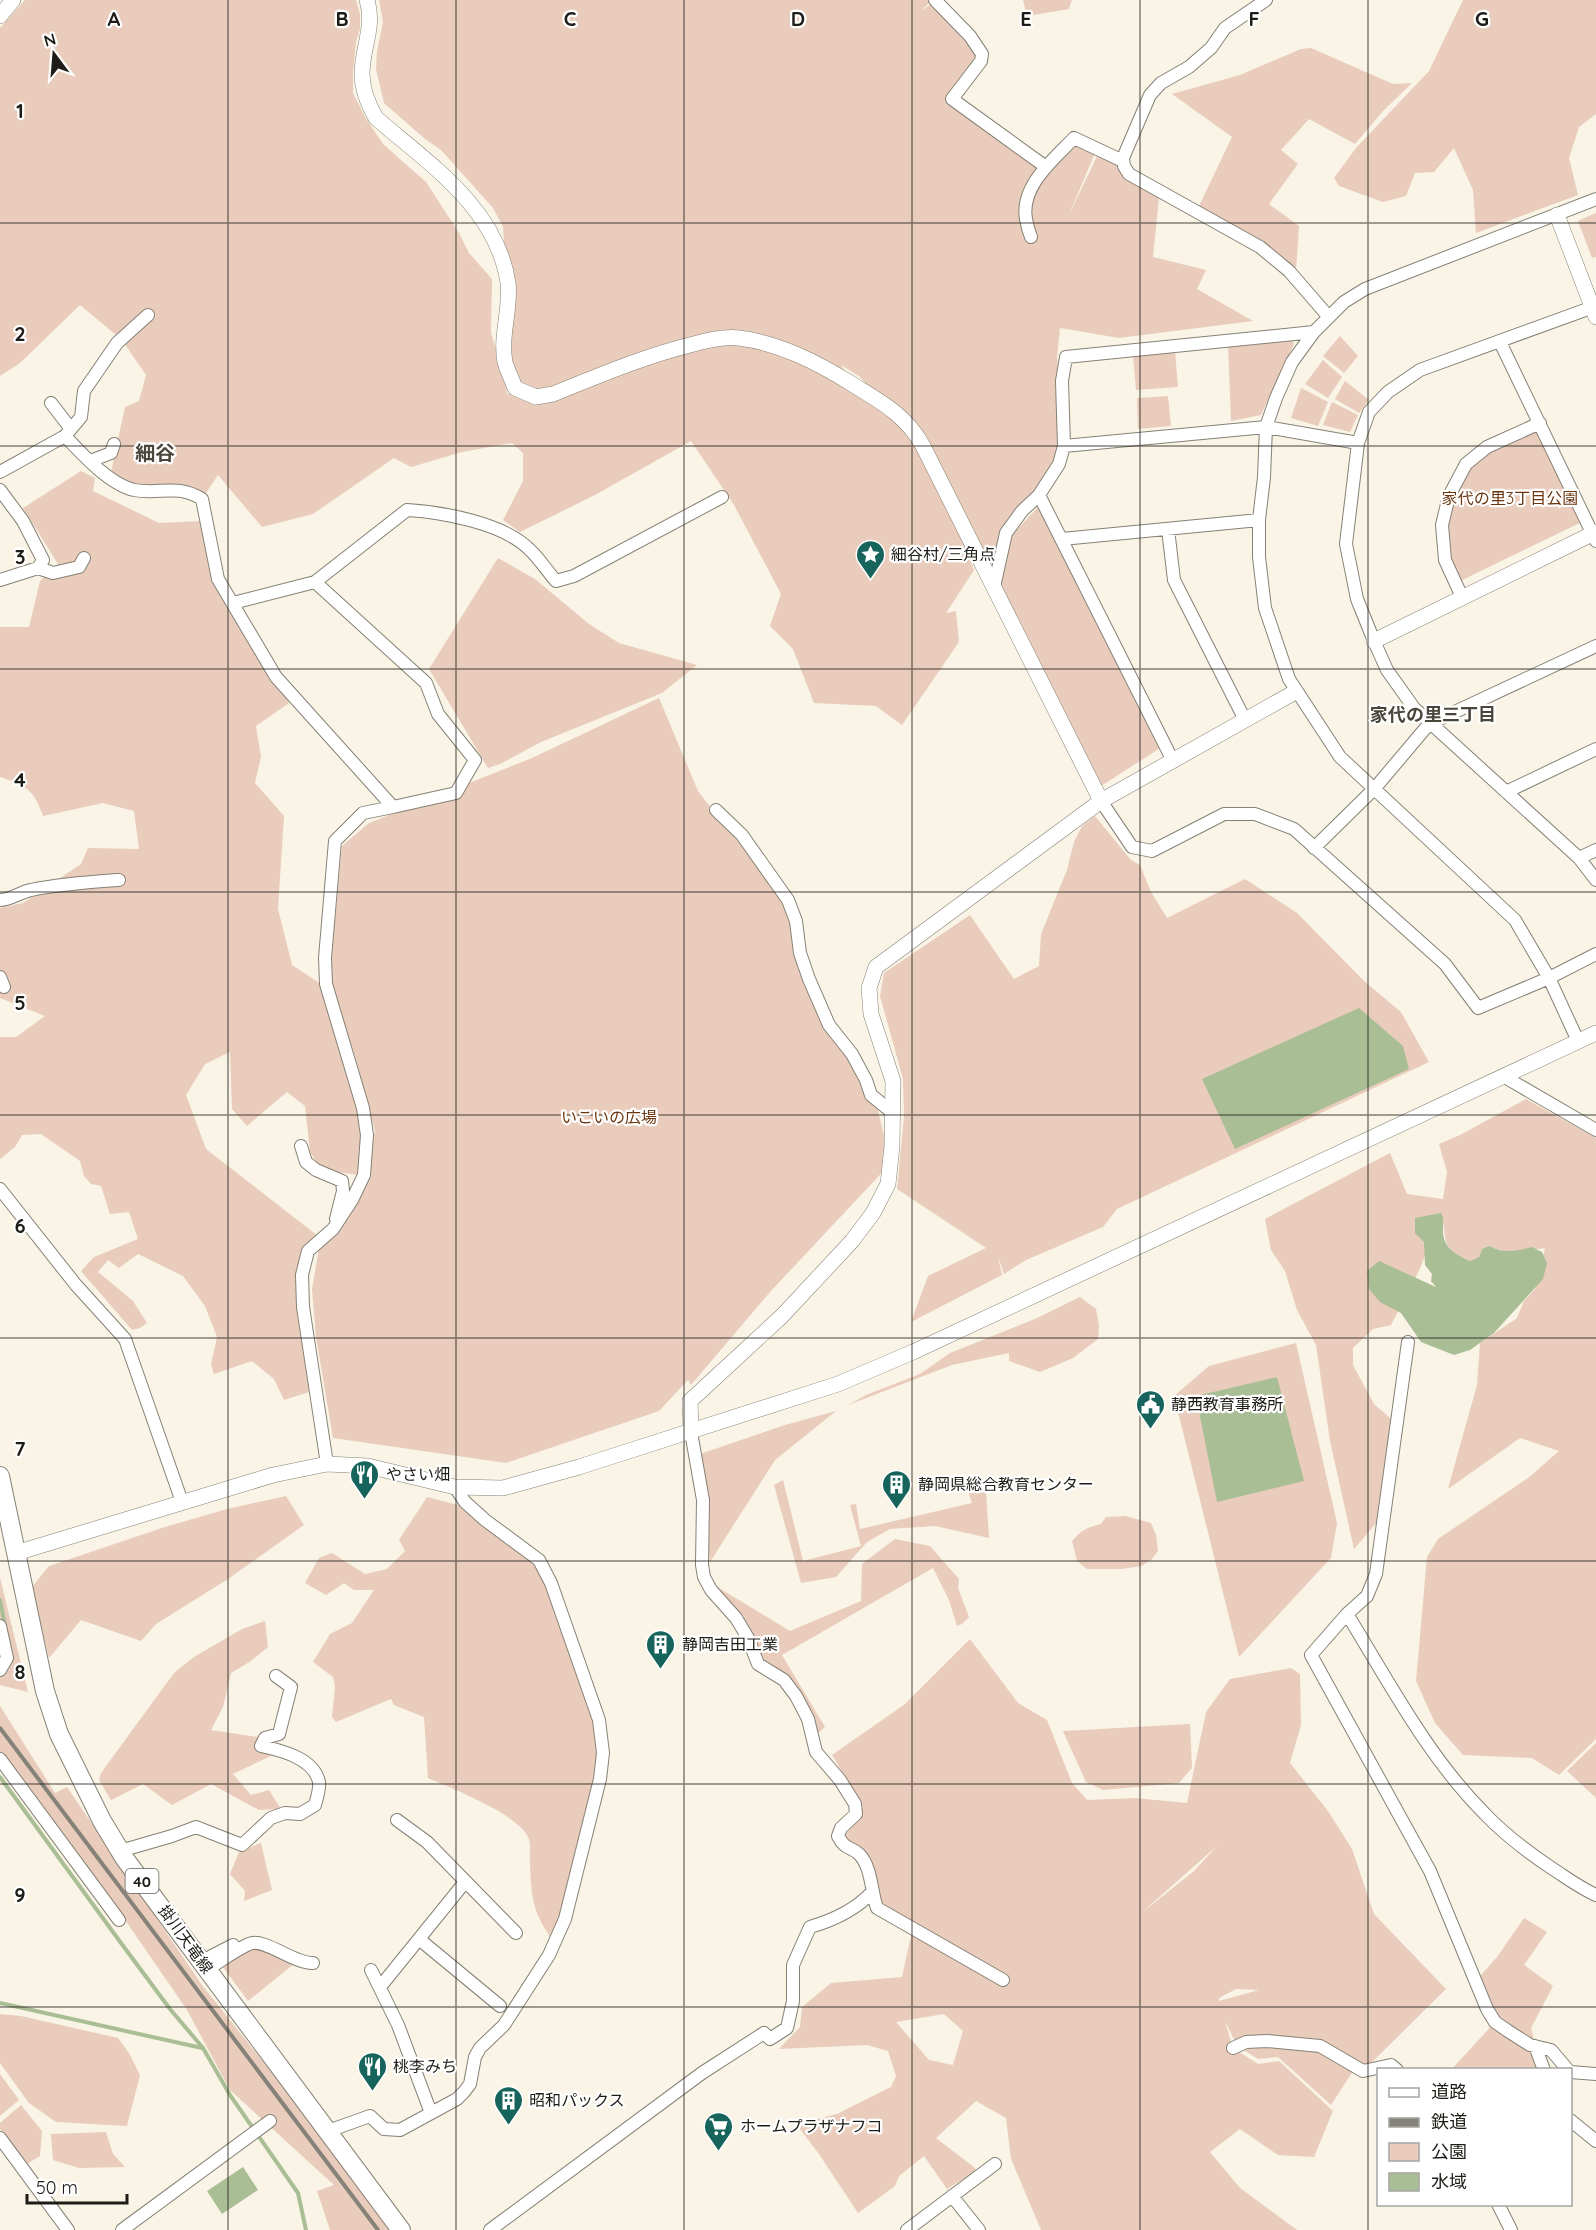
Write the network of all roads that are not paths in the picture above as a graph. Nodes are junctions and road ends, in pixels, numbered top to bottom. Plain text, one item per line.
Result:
1 (13, 0) edge
2 (367, 0) edge
3 (935, 0) edge
4 (1266, 0) edge
5 (0, 16) edge
6 (1123, 161) junction
7 (1046, 167) junction
8 (1596, 198) edge
9 (1557, 215) junction
10 (1031, 237) dead end
11 (1595, 310) edge
12 (148, 315) dead end
13 (1328, 316) junction
14 (1314, 333) junction
15 (1500, 342) junction
16 (51, 403) dead end
17 (1540, 423) junction
18 (1266, 427) junction
19 (68, 432) junction
20 (1358, 443) junction
21 (114, 444) dead end
22 (1064, 446) junction
23 (90, 461) junction
24 (0, 472) edge
25 (0, 490) edge
26 (1039, 495) junction
27 (722, 497) dead end
28 (1259, 520) junction
29 (1168, 529) junction
30 (1595, 535) edge
31 (1062, 539) junction
32 (84, 558) dead end
33 (38, 568) junction
34 (0, 580) edge
35 (315, 582) junction
36 (994, 586) junction
37 (1462, 597) junction
38 (233, 603) junction
39 (1374, 641) junction
40 (1596, 646) edge
41 (1295, 692) junction
42 (1245, 720) junction
43 (1429, 724) junction
44 (1596, 749) edge
45 (1173, 760) junction
46 (1375, 788) junction
47 (1506, 792) junction
48 (1101, 801) junction
49 (393, 807) junction
50 (716, 810) dead end
51 (1314, 848) junction
52 (1596, 850) edge
53 (1579, 858) junction
54 (119, 880) dead end
55 (1596, 880) edge
56 (0, 900) edge
57 (1596, 954) edge
58 (0, 977) edge
59 (1549, 978) junction
60 (0, 984) edge
61 (1596, 1033) edge
62 (1578, 1041) junction
63 (1503, 1076) junction
64 (893, 1113) junction
65 (1596, 1130) edge
66 (301, 1146) dead end
67 (0, 1190) edge
68 (333, 1229) junction
69 (1408, 1342) dead end
70 (691, 1431) junction
71 (327, 1464) junction
72 (0, 1476) edge
73 (455, 1487) junction
74 (182, 1502) junction
75 (16, 1553) junction
76 (1347, 1614) junction
77 (0, 1626) edge
78 (0, 1670) edge
79 (276, 1676) dead end
80 (0, 1759) edge
81 (397, 1820) dead end
82 (120, 1851) junction
83 (465, 1882) junction
84 (873, 1891) junction
85 (1596, 1895) edge
86 (119, 1920) dead end
87 (252, 1934) dead end
88 (516, 1934) dead end
89 (419, 1939) junction
90 (313, 1963) dead end
91 (205, 1965) junction
92 (371, 1970) dead end
93 (1003, 1980) dead end
94 (380, 1987) junction
95 (500, 2006) dead end
96 (1535, 2046) junction
97 (1233, 2048) dead end
98 (1377, 2068) edge
99 (1377, 2068) edge
100 (1395, 2068) edge
101 (1543, 2068) edge
102 (1566, 2068) edge
103 (1572, 2071) edge
104 (1596, 2074) edge
105 (431, 2113) junction
106 (1572, 2122) edge
107 (266, 2124) dead end
108 (328, 2131) junction
109 (0, 2138) edge
110 (1596, 2141) edge
111 (994, 2164) dead end
112 (952, 2196) junction
113 (1499, 2206) edge
114 (68, 2230) edge
115 (122, 2230) edge
116 (401, 2230) edge
117 (490, 2230) edge
118 (908, 2230) edge
119 (979, 2230) edge
120 (1511, 2230) edge

1 - 5 street
2 - 36 street
3 - 7 street
4 - 6 street
6 - 7 street
6 - 13 street
7 - 10 street
8 - 9 street
9 - 11 street
9 - 13 street
11 - 15 street
12 - 19 street
13 - 14 street
14 - 18 street
14 - 22 street
15 - 17 street
15 - 20 street
16 - 19 street
17 - 30 street
17 - 37 street
18 - 20 street
18 - 22 street
18 - 28 street
19 - 23 street
19 - 24 street
20 - 39 street
21 - 23 street
22 - 26 street
23 - 38 street
25 - 33 street
26 - 31 street
26 - 36 street
27 - 35 street
28 - 29 street
28 - 41 street
29 - 31 street
29 - 42 street
30 - 37 street
31 - 45 street
32 - 33 street
33 - 34 street
35 - 38 street
35 - 49 street
36 - 48 street
37 - 39 street
38 - 49 street
39 - 43 street
40 - 43 street
41 - 42 street
41 - 46 street
42 - 45 street
43 - 46 street
43 - 47 street
44 - 47 street
45 - 48 street
46 - 51 street
46 - 59 street
47 - 53 street
48 - 51 street
48 - 64 street
49 - 68 street
50 - 64 street
51 - 59 street
52 - 53 street
53 - 55 street
54 - 56 street
57 - 59 street
58 - 60 street
59 - 62 street
61 - 62 street
62 - 63 street
63 - 65 street
63 - 70 street
64 - 70 street
66 - 68 street
67 - 74 street
68 - 71 street
69 - 76 street
70 - 73 street
70 - 84 street
71 - 73 street
71 - 74 street
72 - 75 main road, 掛川天竜線 / 40
73 - 105 street
74 - 75 street
75 - 82 main road, 掛川天竜線 / 40
76 - 85 street
76 - 96 street
77 - 78 street
79 - 82 street
80 - 86 street
81 - 83 street
82 - 91 main road, 掛川天竜線 / 40
83 - 88 street
83 - 89 street
84 - 93 street
84 - 117 street
87 - 91 street
89 - 94 street
89 - 95 street
90 - 91 street
91 - 108 main road, 掛川天竜線 / 40
92 - 94 street
94 - 105 street
96 - 101 street
96 - 102 street
97 - 99 street
98 - 100 street
103 - 104 street
105 - 108 street
106 - 110 street
107 - 115 street
108 - 116 main road, 掛川天竜線 / 40
109 - 114 street
111 - 112 street
112 - 118 street
112 - 119 street
113 - 120 street

